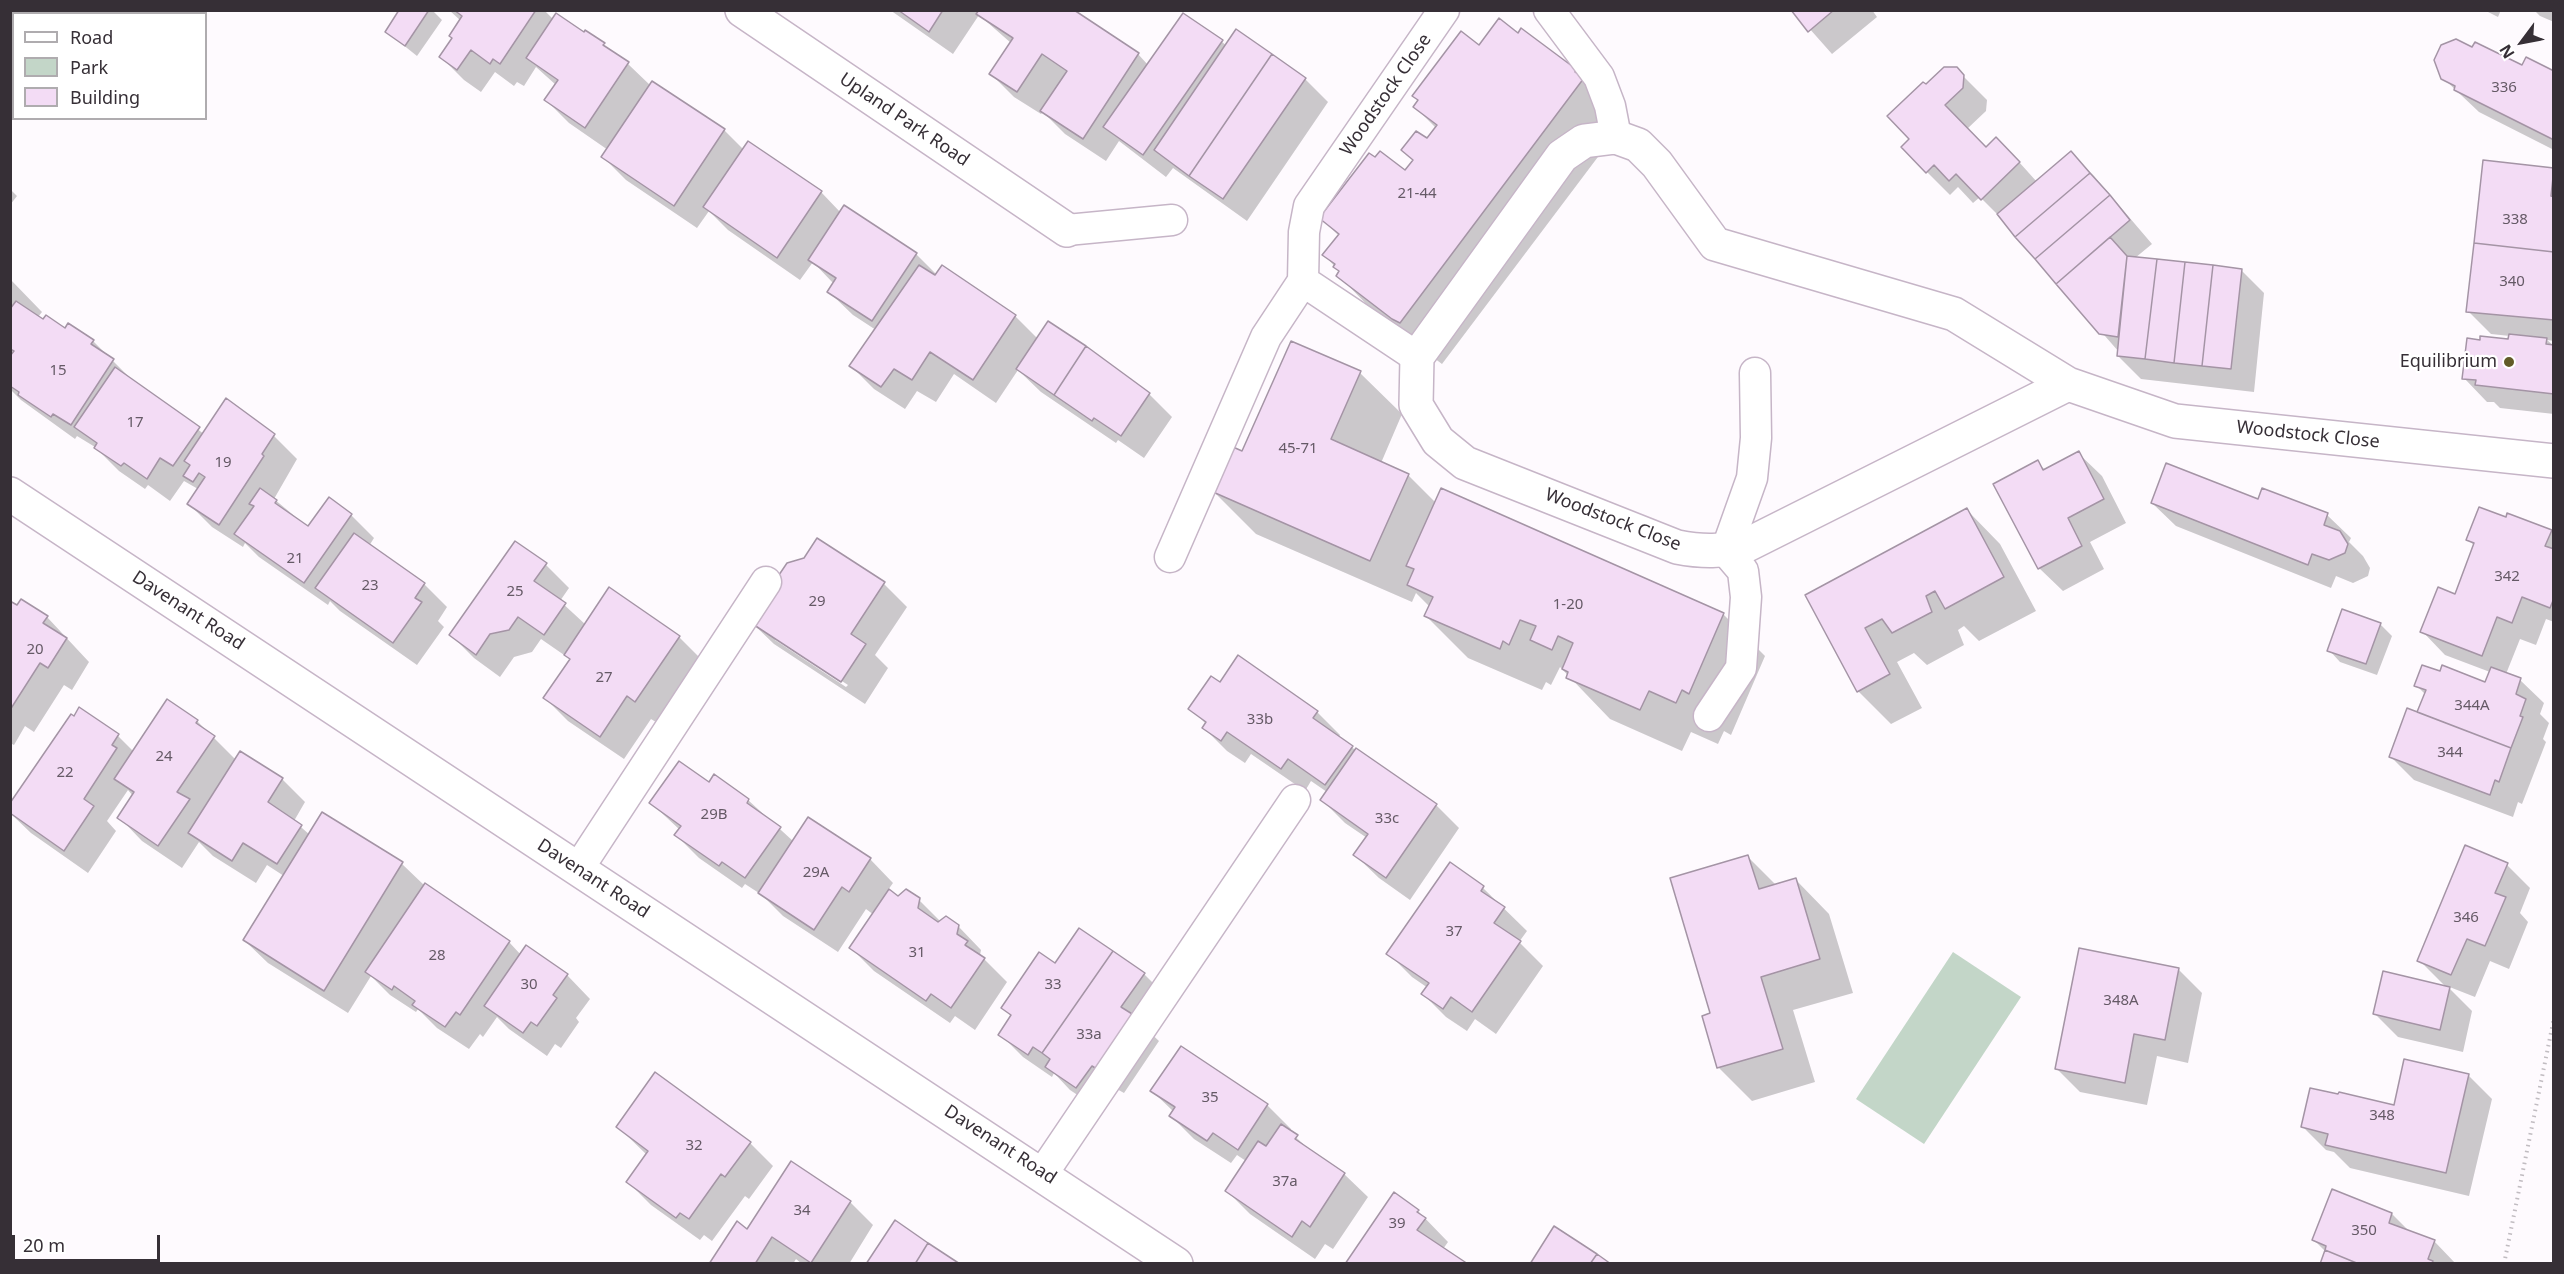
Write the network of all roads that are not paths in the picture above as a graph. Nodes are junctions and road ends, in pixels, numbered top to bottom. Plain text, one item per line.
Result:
1 (742, 10) edge
2 (1444, 10) edge
3 (1549, 10) edge
4 (1616, 136) junction
5 (1172, 220) dead end
6 (1067, 230) joint
7 (1303, 280) junction
8 (1416, 357) junction
9 (1755, 374) dead end
10 (2068, 384) junction
11 (2553, 461) edge
12 (10, 494) edge
13 (1726, 551) junction
14 (1170, 557) dead end
15 (766, 582) dead end
16 (1710, 716) dead end
17 (1295, 800) dead end
18 (578, 869) junction
19 (1042, 1173) junction
20 (1176, 1263) edge

1 - 6 street, Upland Park Road
2 - 7 lane, Woodstock Close
3 - 4 lane
4 - 8 street
4 - 10 street, Woodstock Close
5 - 6 lane
7 - 8 lane
7 - 14 lane
8 - 13 street, Woodstock Close
9 - 13 lane
10 - 11 street, Woodstock Close
10 - 13 street, Woodstock Close
12 - 18 street, Davenant Road
13 - 16 lane
15 - 18 lane
17 - 19 lane
18 - 19 street, Davenant Road
19 - 20 street, Davenant Road

